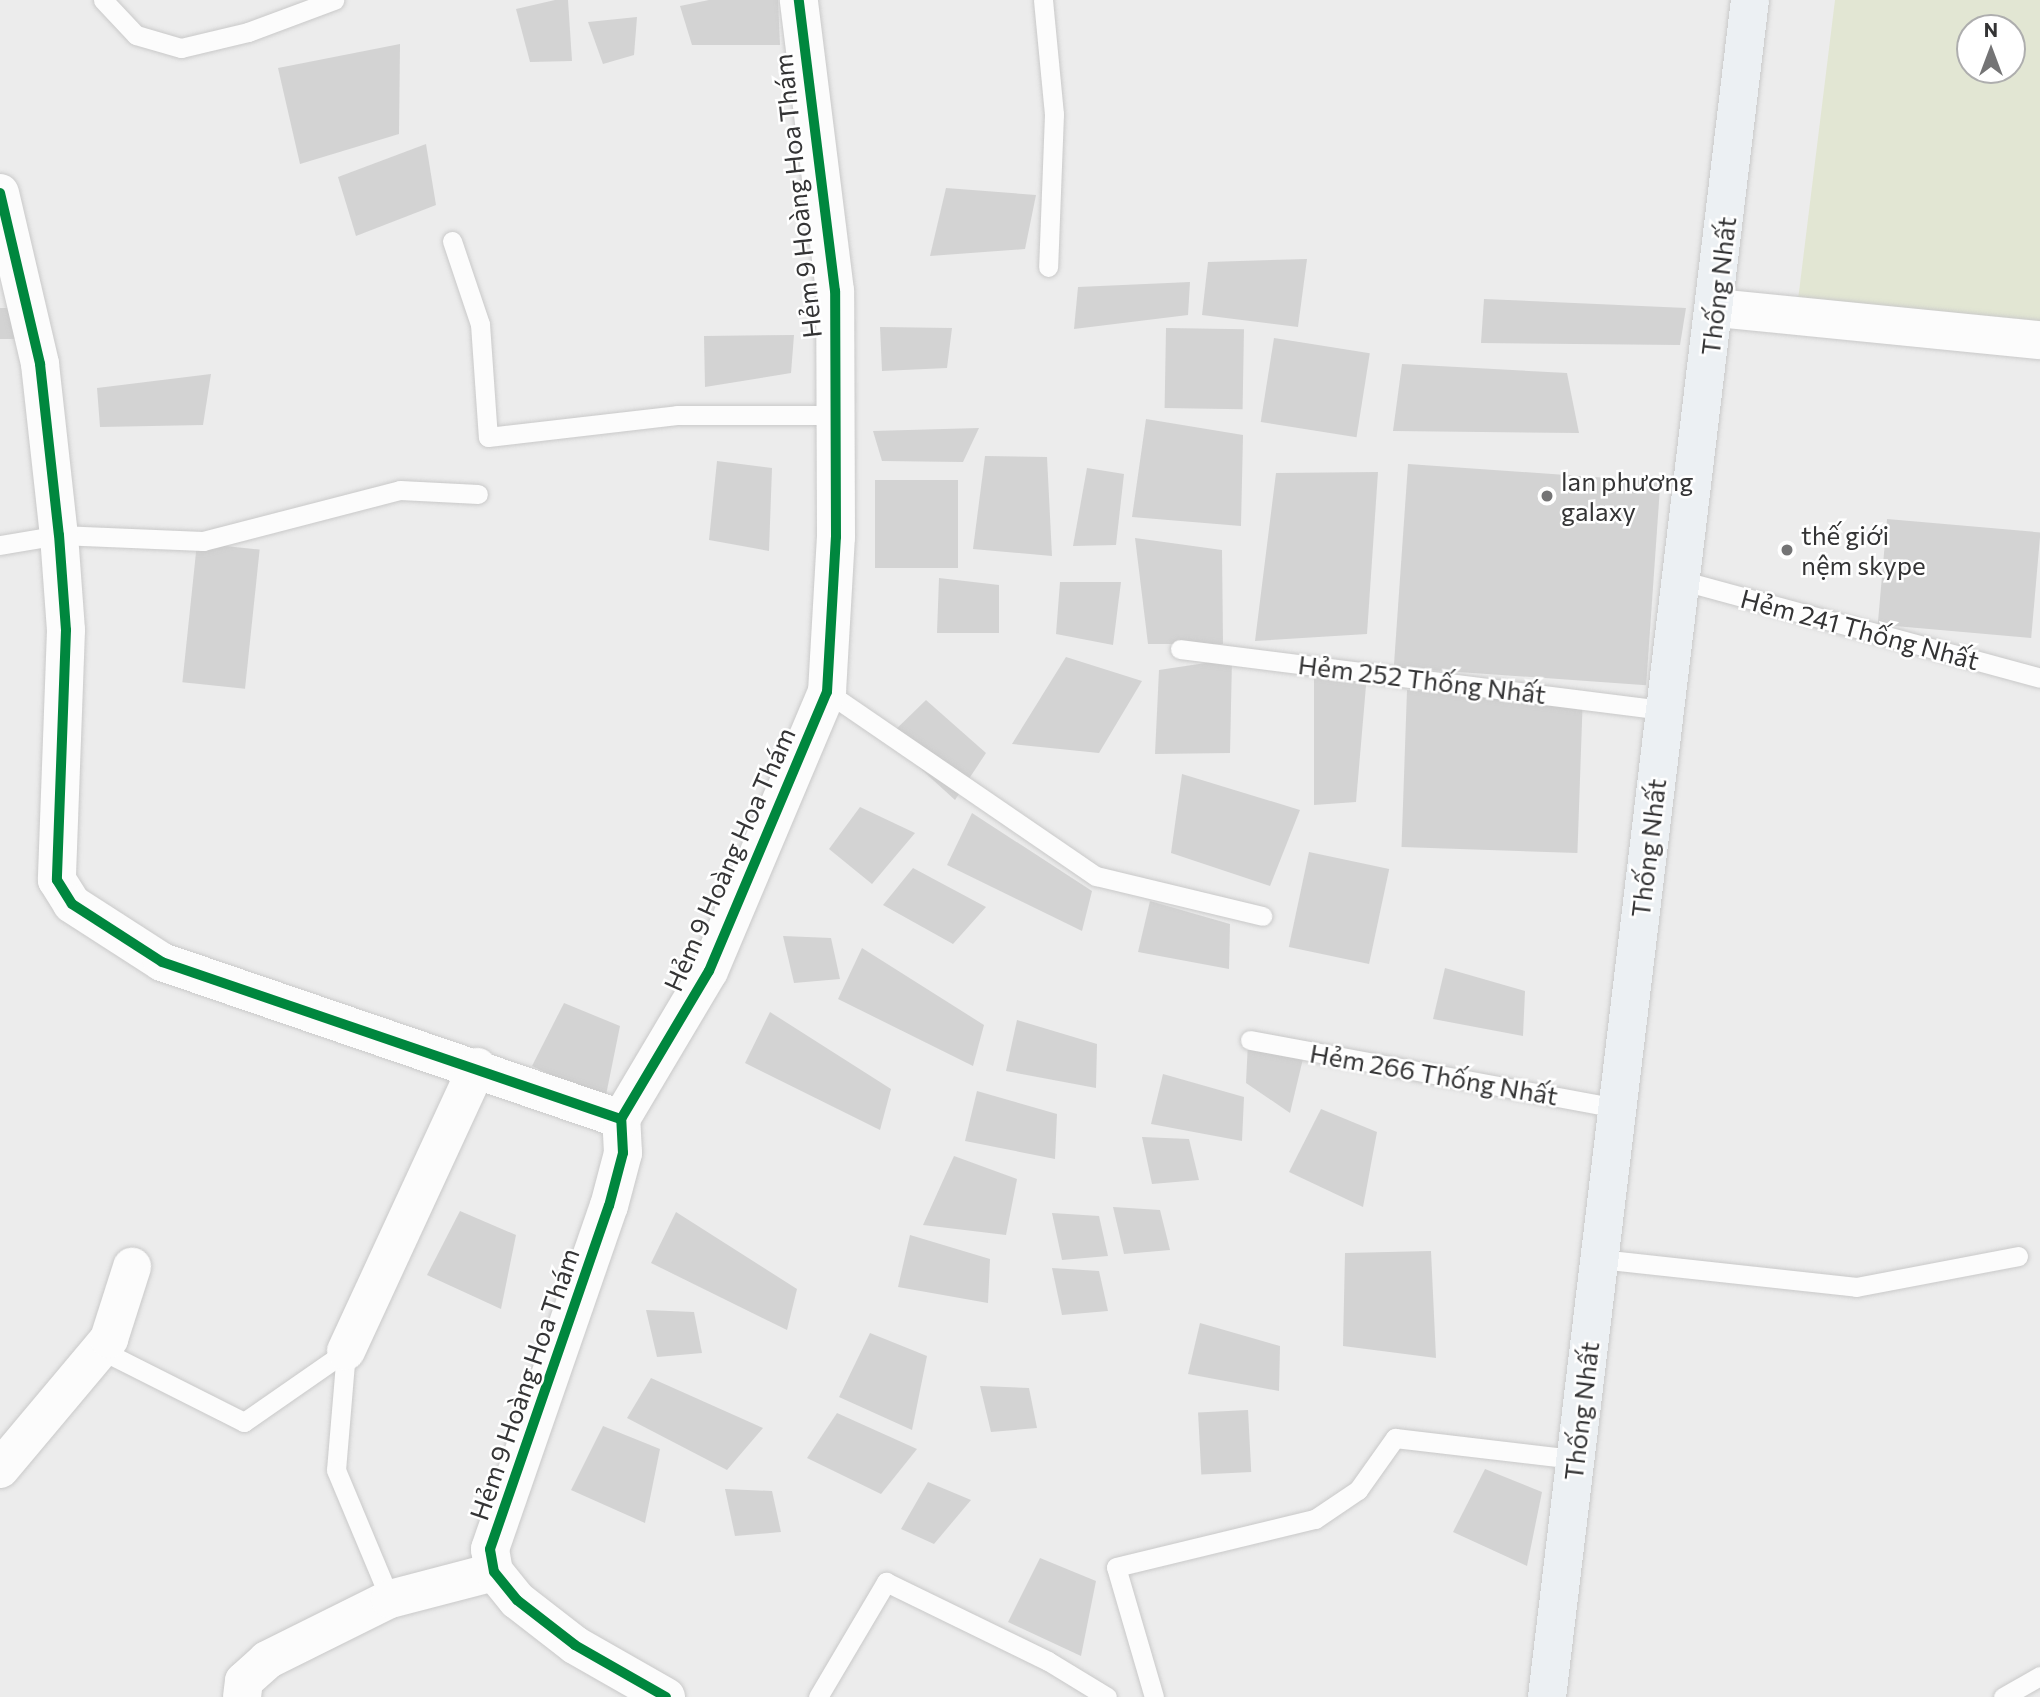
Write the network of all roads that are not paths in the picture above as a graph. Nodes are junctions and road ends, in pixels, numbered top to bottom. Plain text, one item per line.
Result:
1 (103, 0) edge
2 (334, 0) edge
3 (799, 0) edge
4 (1043, 0) edge
5 (1750, 0) edge
6 (0, 193) edge
7 (452, 241) dead end
8 (1048, 267) dead end
9 (1717, 308) junction
10 (2040, 340) edge
11 (837, 415) junction
12 (478, 494) dead end
13 (59, 535) junction
14 (0, 545) edge
15 (1680, 580) junction
16 (1180, 649) dead end
17 (2040, 678) edge
18 (827, 692) junction
19 (1664, 710) junction
20 (1262, 916) dead end
21 (1250, 1040) dead end
22 (477, 1067) junction
23 (1618, 1108) junction
24 (621, 1119) junction
25 (2018, 1256) dead end
26 (1600, 1259) junction
27 (132, 1267) dead end
28 (101, 1350) junction
29 (346, 1351) junction
30 (1576, 1459) junction
31 (0, 1469) edge
32 (494, 1572) junction
33 (390, 1599) junction
34 (2040, 1676) edge
35 (242, 1697) edge
36 (666, 1697) edge
37 (818, 1697) edge
38 (1107, 1697) edge
39 (1154, 1697) edge
40 (1546, 1697) edge
41 (2003, 1697) edge

1 - 2 lane
3 - 11 street, Hẻm 9 Hoàng Hoa Thám
4 - 8 lane
5 - 9 main road, Thống Nhất
6 - 13 street
7 - 11 lane
9 - 10 street
9 - 15 main road, Thống Nhất
11 - 18 street, Hẻm 9 Hoàng Hoa Thám
12 - 13 lane
13 - 14 lane
13 - 22 street
15 - 17 lane, Hẻm 241 Thống Nhất
15 - 19 main road, Thống Nhất
16 - 19 lane, Hẻm 252 Thống Nhất
18 - 20 lane
18 - 24 street, Hẻm 9 Hoàng Hoa Thám
19 - 23 main road, Thống Nhất
21 - 23 lane, Hẻm 266 Thống Nhất
22 - 24 street
22 - 29 street
23 - 26 main road, Thống Nhất
24 - 32 street, Hẻm 9 Hoàng Hoa Thám
25 - 26 lane
26 - 30 main road, Thống Nhất
27 - 28 street
28 - 29 lane
28 - 31 street
29 - 33 lane
30 - 39 lane
30 - 40 main road, Thống Nhất
32 - 33 street
32 - 36 street
33 - 35 street
34 - 41 lane
37 - 38 lane

